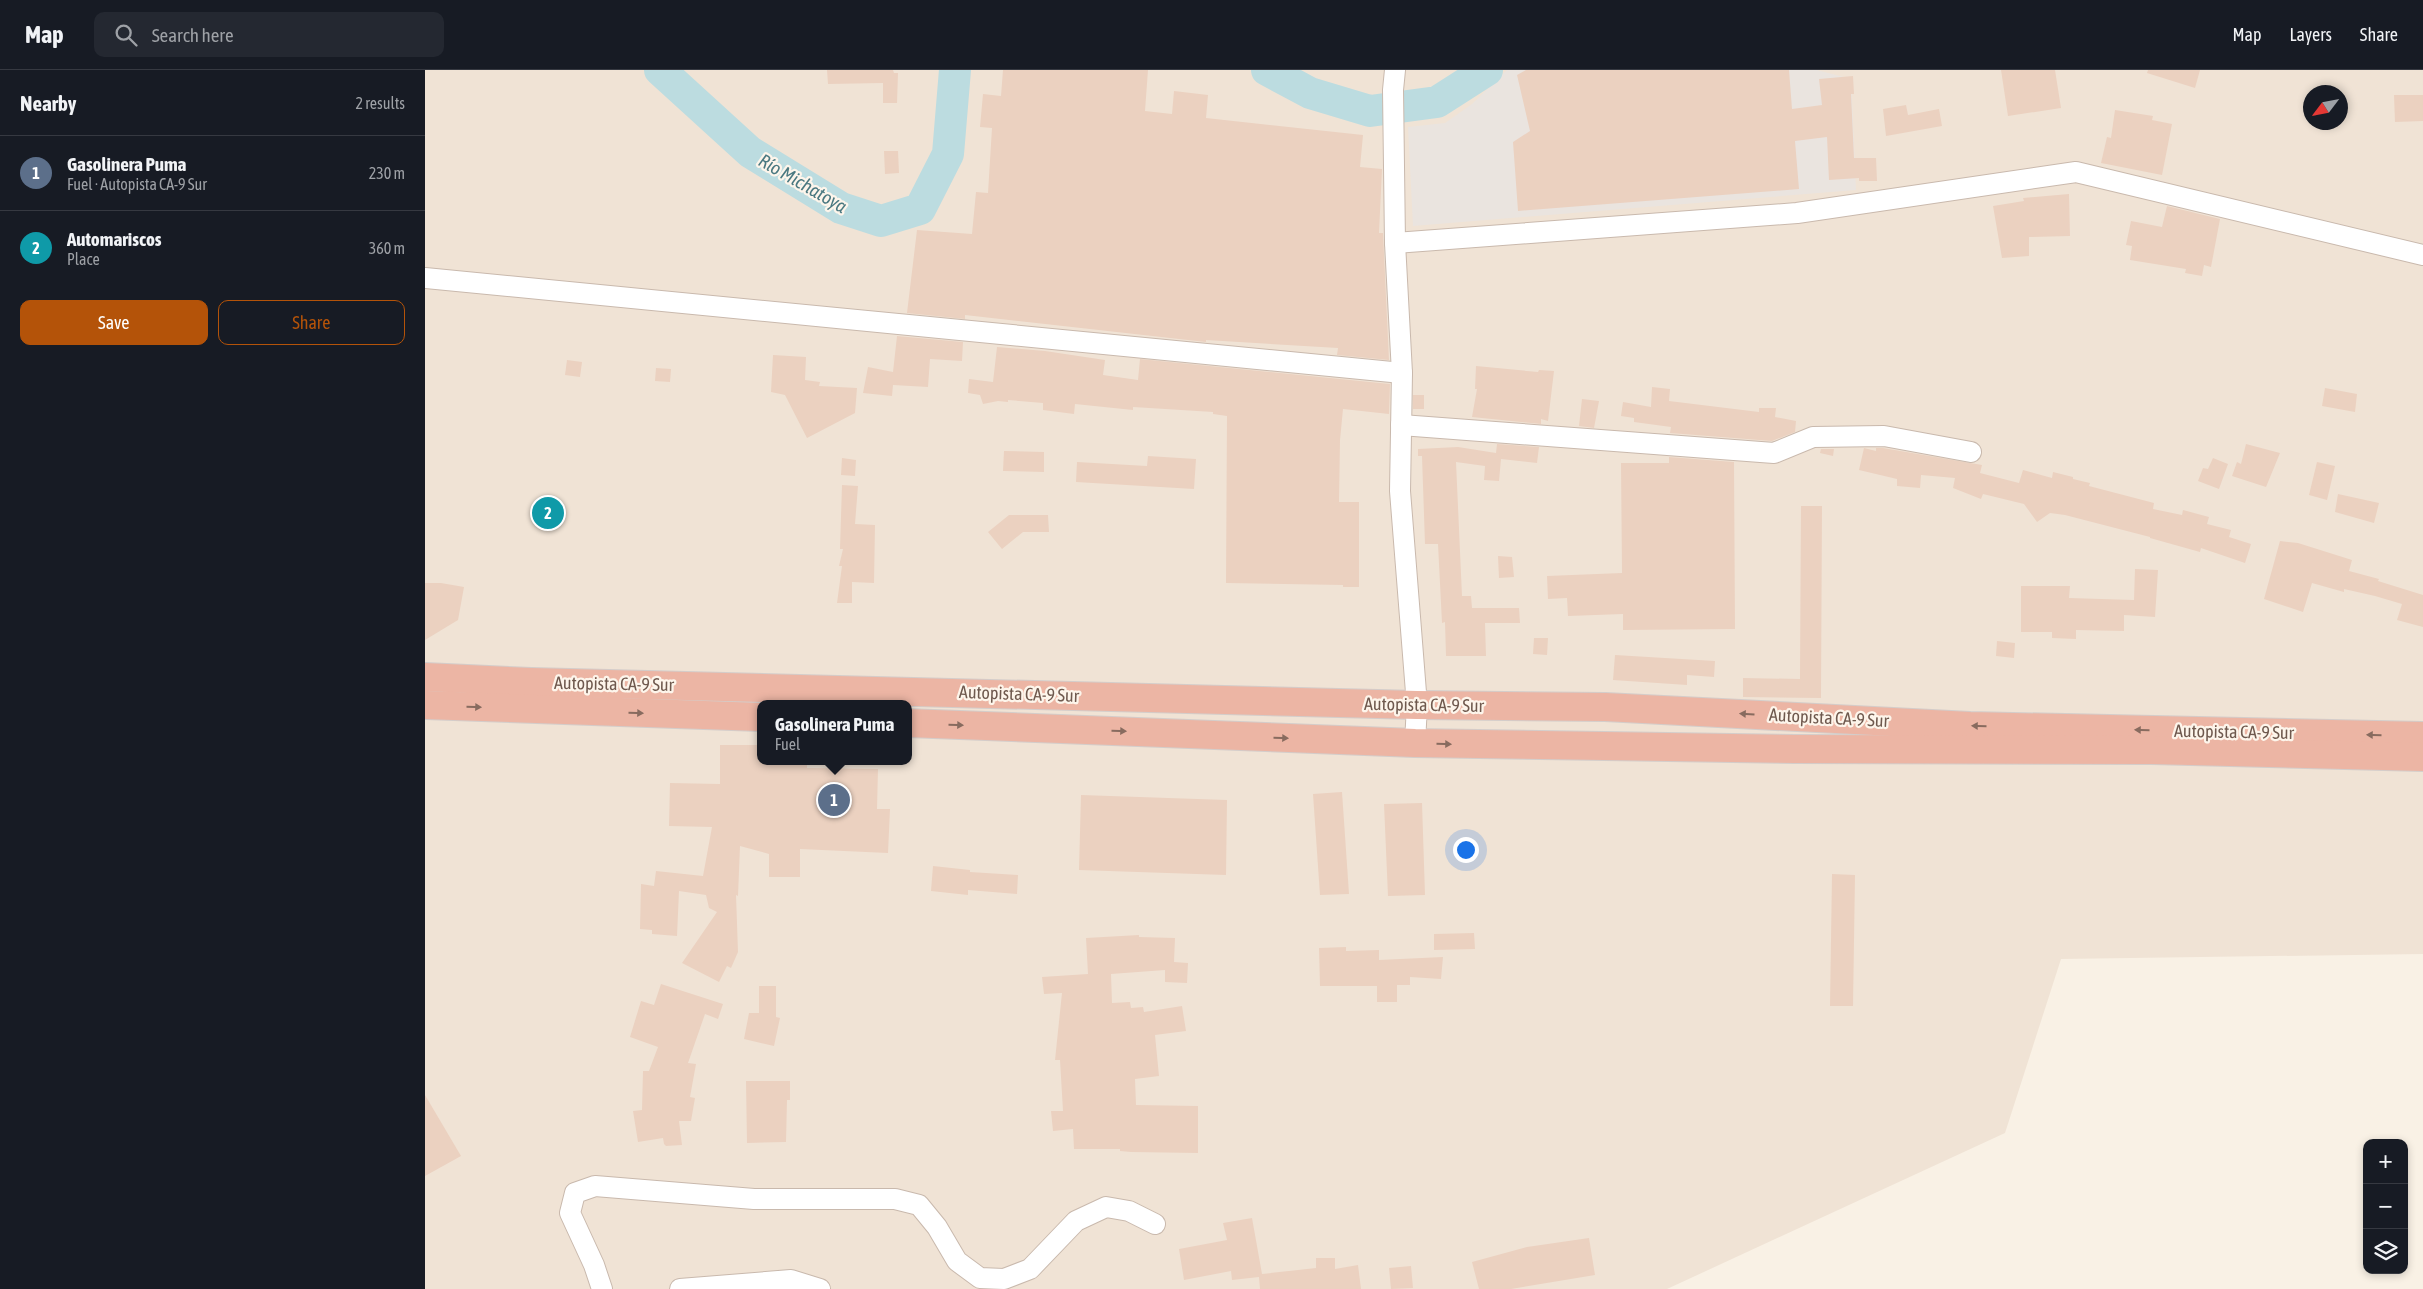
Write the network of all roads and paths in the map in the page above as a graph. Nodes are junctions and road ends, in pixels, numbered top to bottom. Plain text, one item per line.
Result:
1 (1395, 70) edge
2 (1395, 243) junction
3 (2423, 256) edge
4 (425, 278) edge
5 (1402, 373) junction
6 (1401, 424) junction
7 (1971, 452) dead end
8 (425, 677) edge
9 (425, 704) edge
10 (1417, 705) junction
11 (757, 717) edge
12 (912, 723) edge
13 (2423, 736) edge
14 (1415, 743) junction
15 (2423, 756) edge
16 (1155, 1224) dead end
17 (602, 1289) edge
18 (680, 1289) edge
19 (820, 1289) edge

1 - 2 street
2 - 3 street
2 - 5 street
4 - 5 street
5 - 6 street
6 - 7 street
6 - 10 street
8 - 10 highway, Autopista CA-9 Sur
9 -> 11 highway, Autopista CA-9 Sur
13 -> 10 highway, Autopista CA-9 Sur
10 - 14 street
12 -> 14 highway, Autopista CA-9 Sur
14 -> 15 highway, Autopista CA-9 Sur
16 - 17 street
18 - 19 street

